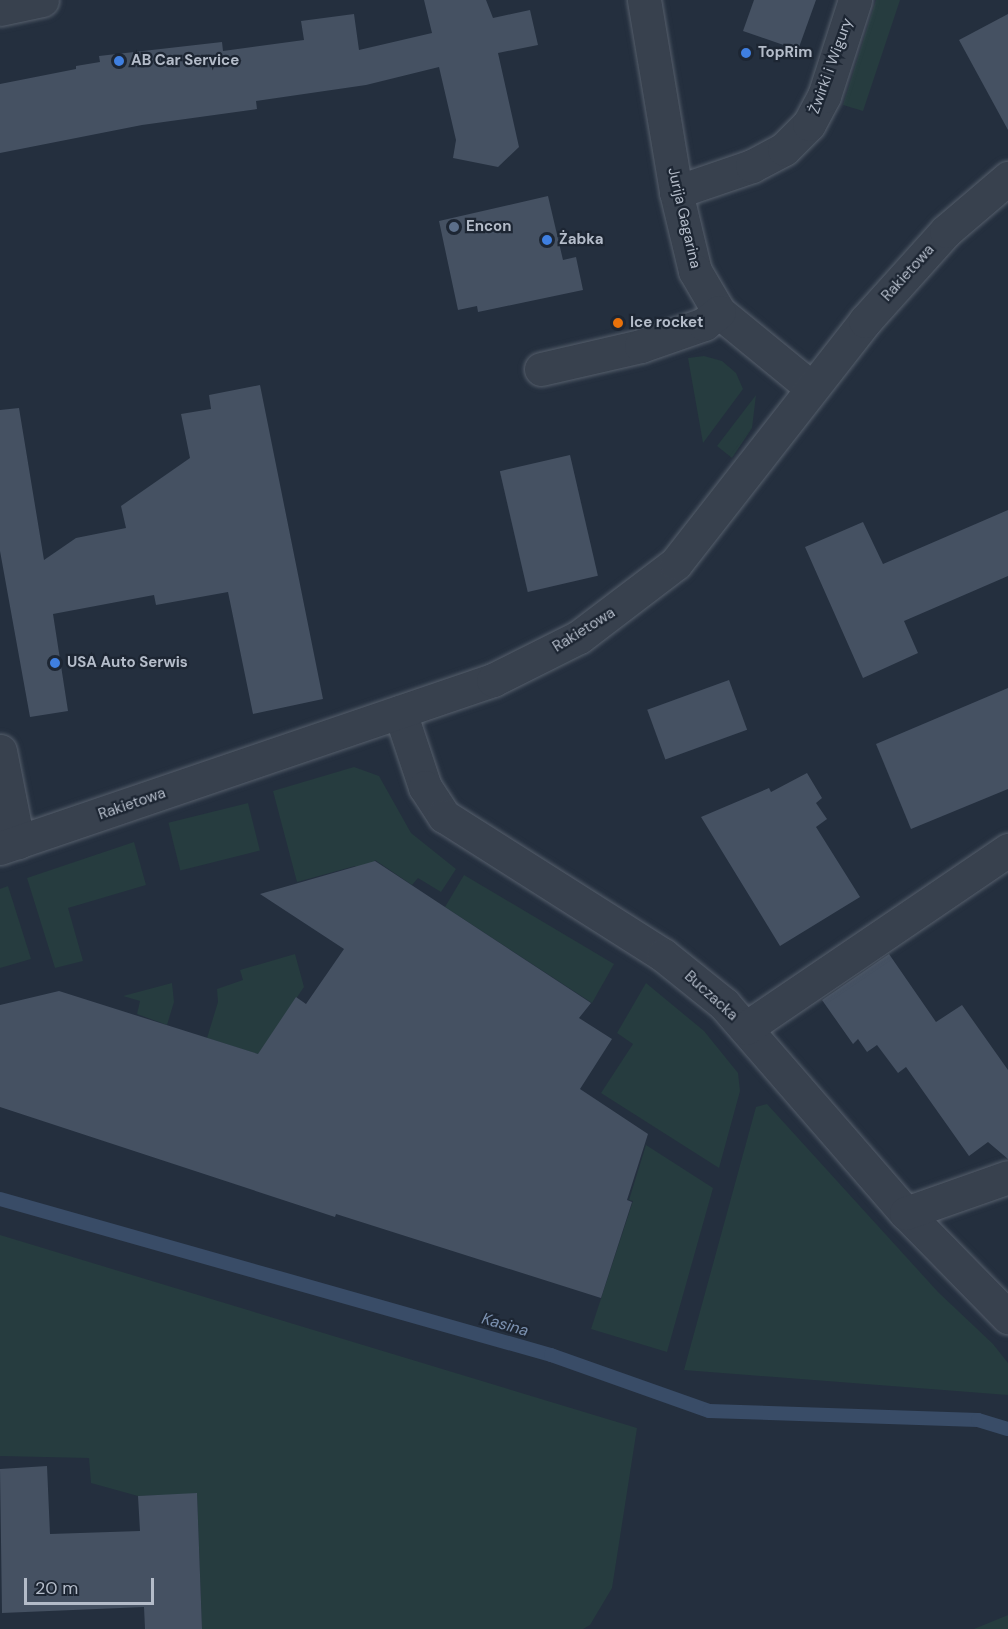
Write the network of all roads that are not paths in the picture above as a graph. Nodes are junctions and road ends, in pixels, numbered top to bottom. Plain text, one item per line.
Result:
1 (42, 0) edge
2 (645, 0) edge
3 (855, 0) edge
4 (0, 9) edge
5 (1008, 178) edge
6 (676, 192) junction
7 (719, 312) junction
8 (541, 369) dead end
9 (812, 388) junction
10 (400, 712) junction
11 (0, 751) edge
12 (9, 845) edge
13 (1008, 850) edge
14 (746, 1028) junction
15 (1008, 1177) edge
16 (906, 1213) junction
17 (1008, 1317) edge

1 - 4 street
2 - 6 street, Jurija Gagarina
3 - 6 street, Żwirki i Wigury
5 - 9 street, Rakietowa
6 - 7 street, Jurija Gagarina
7 - 8 street
7 - 9 street, Jurija Gagarina
9 - 10 street, Rakietowa
10 - 12 street, Rakietowa
10 - 14 street, Buczacka
11 - 12 street
13 - 14 street
14 - 16 street, Buczacka
15 - 16 street
16 - 17 street, Buczacka

